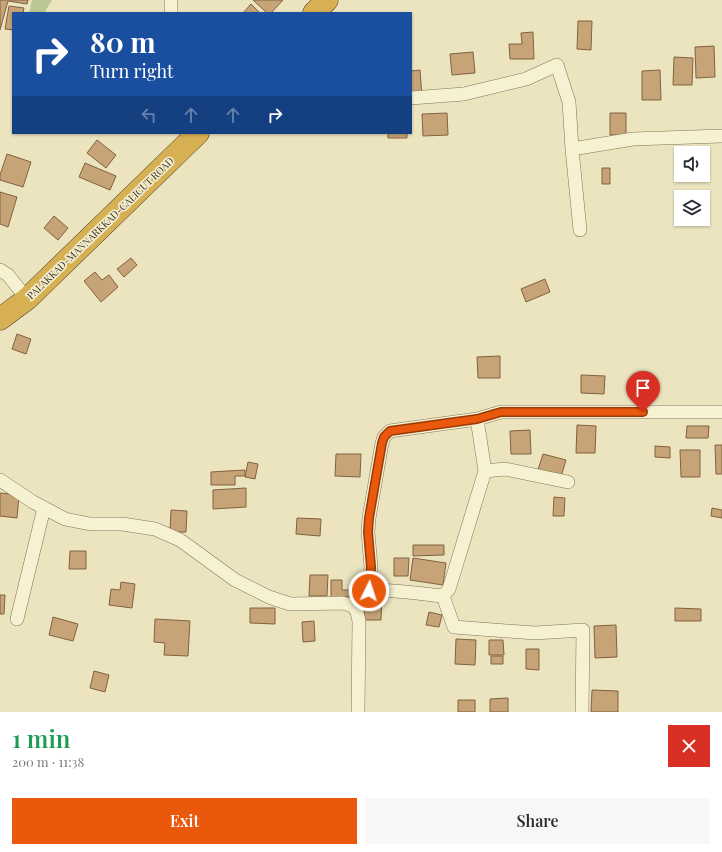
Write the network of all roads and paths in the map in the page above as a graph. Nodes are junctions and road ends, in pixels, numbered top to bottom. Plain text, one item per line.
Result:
1 (171, 0) edge
2 (327, 0) edge
3 (171, 12) edge
4 (315, 12) edge
5 (412, 98) edge
6 (197, 134) edge
7 (722, 136) edge
8 (572, 149) junction
9 (580, 230) dead end
10 (0, 270) edge
11 (27, 299) junction
12 (0, 319) edge
13 (722, 412) edge
14 (477, 419) junction
15 (485, 471) junction
16 (0, 480) edge
17 (568, 482) dead end
18 (44, 508) junction
19 (369, 591) junction
20 (444, 596) junction
21 (353, 606) junction
22 (17, 619) dead end
23 (358, 712) edge
24 (582, 712) edge

1 - 3 street
2 - 4 highway
5 - 8 street
6 - 11 highway, PALAKKAD-MANNARKKAD-CALICUT ROAD
7 - 8 street
8 - 9 street
10 - 11 street
11 - 12 highway, PALAKKAD-MANNARKKAD-CALICUT ROAD
13 - 14 street
14 - 15 street
14 - 19 street
15 - 17 street
15 - 20 street
16 - 18 street
18 - 21 street
18 - 22 street
19 - 20 street
19 - 21 street
20 - 24 street
21 - 23 street

